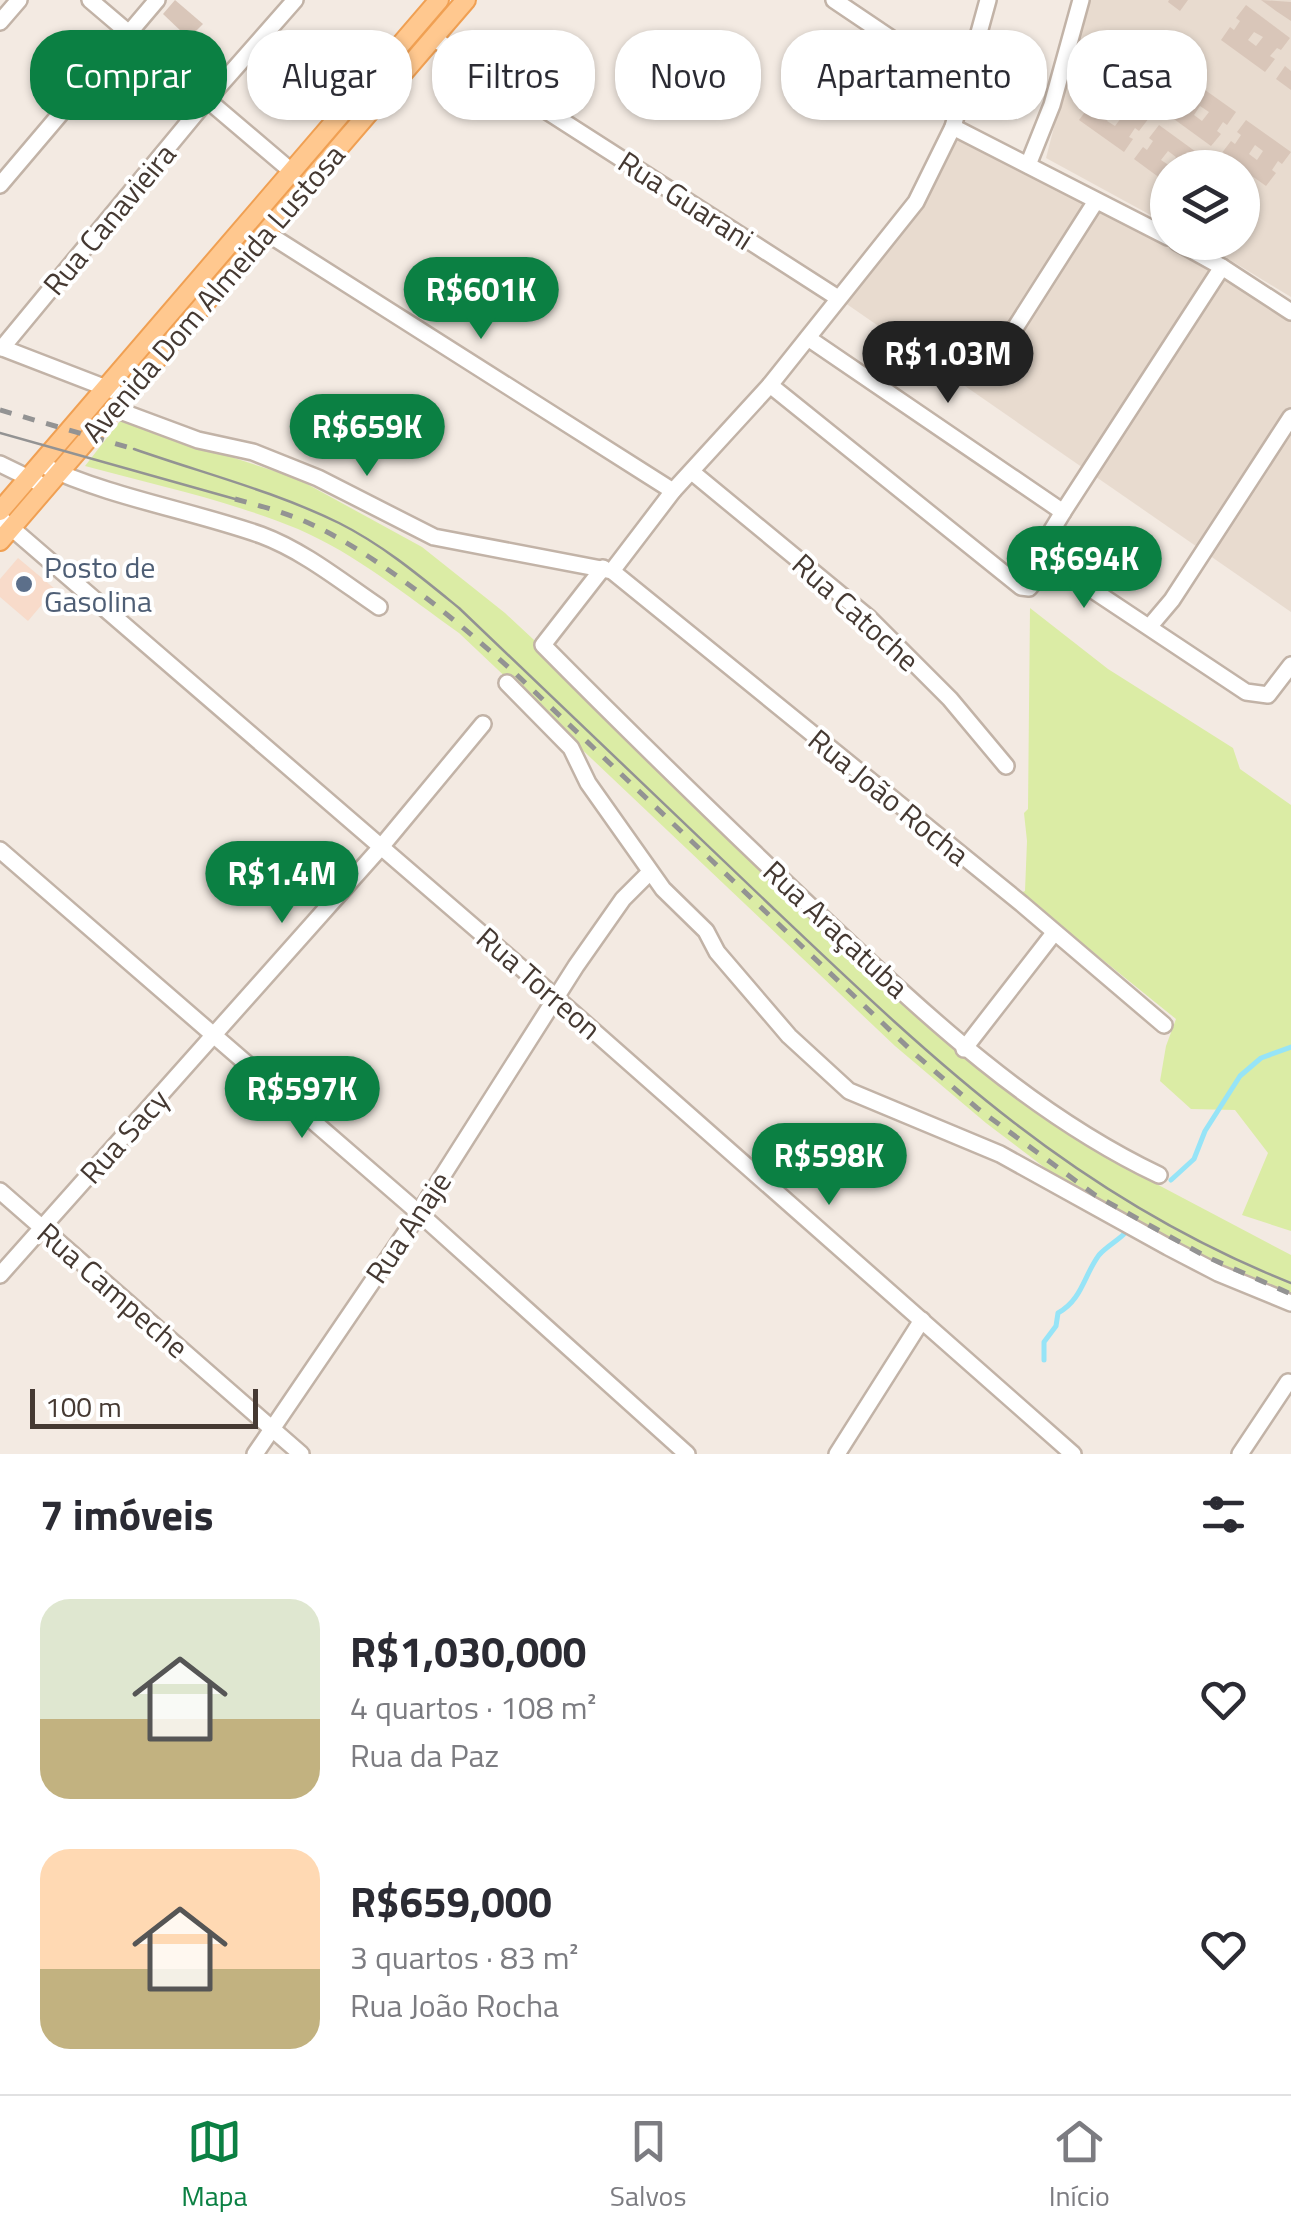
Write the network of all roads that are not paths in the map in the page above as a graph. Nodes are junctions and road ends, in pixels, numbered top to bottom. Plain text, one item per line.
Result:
1 (18, 0) edge
2 (90, 0) edge
3 (158, 0) edge
4 (295, 0) edge
5 (439, 0) edge
6 (466, 0) edge
7 (834, 0) edge
8 (988, 0) edge
9 (1081, 0) edge
10 (0, 22) edge
11 (125, 30) edge
12 (132, 30) edge
13 (440, 30) edge
14 (878, 30) edge
15 (979, 30) edge
16 (432, 39) edge
17 (227, 77) edge
18 (227, 117) edge
19 (55, 120) edge
20 (190, 120) edge
21 (561, 120) edge
22 (955, 120) edge
23 (953, 127) junction
24 (1028, 165) junction
25 (290, 170) junction
26 (0, 185) edge
27 (1096, 201) junction
28 (1150, 229) edge
29 (265, 232) junction
30 (1209, 260) edge
31 (1222, 267) junction
32 (838, 298) junction
33 (1291, 312) edge
34 (808, 338) junction
35 (1, 348) edge
36 (987, 372) dead end
37 (770, 385) junction
38 (114, 397) junction
39 (1291, 418) edge
40 (0, 464) edge
41 (692, 472) junction
42 (44, 476) junction
43 (673, 491) junction
44 (1062, 512) junction
45 (2, 525) edge
46 (1042, 558) junction
47 (608, 570) junction
48 (380, 606) dead end
49 (1150, 626) junction
50 (1291, 664) edge
51 (507, 683) dead end
52 (482, 724) dead end
53 (1006, 766) dead end
54 (382, 847) junction
55 (0, 850) edge
56 (650, 872) junction
57 (1054, 933) junction
58 (556, 996) junction
59 (1164, 1025) dead end
60 (216, 1035) junction
61 (964, 1049) junction
62 (1160, 1175) dead end
63 (0, 1191) edge
64 (419, 1214) junction
65 (41, 1227) junction
66 (0, 1275) edge
67 (1291, 1303) edge
68 (922, 1320) junction
69 (1288, 1382) dead end
70 (271, 1428) junction
71 (255, 1454) edge
72 (302, 1454) edge
73 (687, 1454) edge
74 (838, 1454) edge
75 (1073, 1454) edge
76 (1240, 1454) edge

1 - 10 street
2 - 11 street
3 - 12 street
4 - 17 street, Rua Canavieira
5 - 25 main road, Avenida Dom Almeida Lustosa
6 - 13 main road, Avenida Dom Almeida Lustosa
7 - 14 street
8 - 15 street
9 - 24 street
16 - 29 main road, Avenida Dom Almeida Lustosa
18 - 25 street
19 - 26 street
20 - 35 street, Rua Canavieira
21 - 32 street, Rua Guarani
22 - 23 street
23 - 24 street
23 - 32 street
24 - 27 street
25 - 38 main road, Avenida Dom Almeida Lustosa
27 - 28 street
27 - 36 street
29 - 38 main road, Avenida Dom Almeida Lustosa
29 - 43 street
30 - 31 street
31 - 33 street
31 - 44 street
32 - 34 street
34 - 37 street
34 - 44 street
35 - 38 street, Rua João Rocha
37 - 41 street
37 - 46 street
38 - 42 main road, Avenida Dom Almeida Lustosa
38 - 47 street, Rua João Rocha
39 - 49 street
40 - 42 street
41 - 43 street
41 - 53 street, Rua Catoche
42 - 45 main road, Avenida Dom Almeida Lustosa
42 - 48 street
43 - 47 street
44 - 46 street
45 - 54 street, Rua Torreon
46 - 49 street
47 - 57 street, Rua João Rocha
47 - 61 street, Rua Araçatuba
49 - 50 street
51 - 56 street
52 - 54 street, Rua Sacy
54 - 58 street, Rua Torreon
54 - 60 street, Rua Sacy
55 - 60 street
56 - 58 street, Rua Anaje
56 - 67 street
57 - 59 street, Rua João Rocha
57 - 61 street
58 - 64 street, Rua Anaje
58 - 68 street, Rua Torreon
60 - 64 street
60 - 65 street, Rua Sacy
61 - 62 street, Rua Araçatuba
63 - 65 street, Rua Campeche
64 - 70 street, Rua Anaje
64 - 73 street
65 - 66 street, Rua Sacy
65 - 70 street, Rua Campeche
68 - 74 street
68 - 75 street, Rua Torreon
69 - 76 street
70 - 71 street, Rua Anaje
70 - 72 street, Rua Campeche

